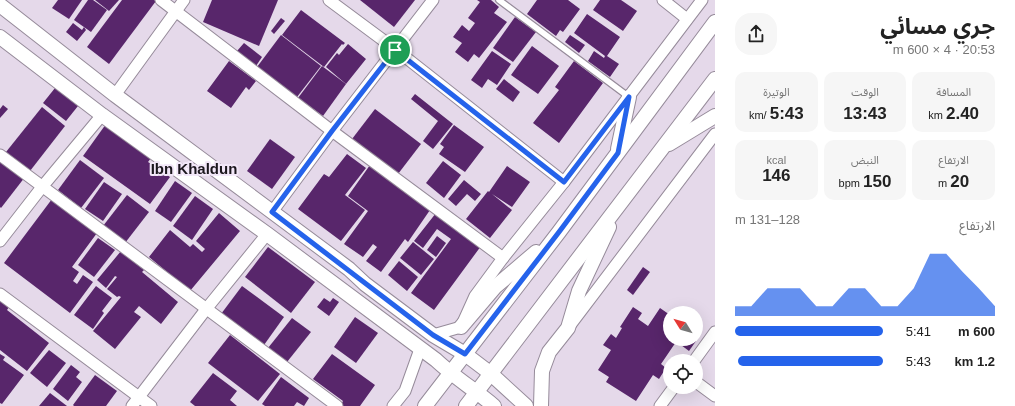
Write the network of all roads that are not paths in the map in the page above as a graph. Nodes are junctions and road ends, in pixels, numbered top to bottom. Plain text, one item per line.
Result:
1 (161, 0) edge
2 (184, 0) edge
3 (329, 0) edge
4 (432, 0) edge
5 (499, 0) edge
6 (663, 0) edge
7 (702, 0) edge
8 (0, 5) edge
9 (176, 11) junction
10 (688, 19) junction
11 (715, 22) edge
12 (0, 37) edge
13 (395, 50) junction
14 (715, 79) edge
15 (115, 95) junction
16 (629, 97) junction
17 (102, 115) junction
18 (715, 116) edge
19 (332, 131) junction
20 (715, 134) edge
21 (662, 148) junction
22 (618, 153) junction
23 (0, 155) edge
24 (564, 182) junction
25 (42, 187) junction
26 (622, 200) junction
27 (272, 212) junction
28 (559, 232) junction
29 (267, 234) junction
30 (0, 241) edge
31 (503, 258) junction
32 (0, 294) edge
33 (207, 308) junction
34 (461, 327) junction
35 (568, 328) junction
36 (715, 332) edge
37 (433, 335) junction
38 (420, 349) junction
39 (465, 354) junction
40 (699, 354) edge
41 (450, 373) junction
42 (490, 373) junction
43 (703, 387) edge
44 (476, 392) junction
45 (669, 394) edge
46 (715, 396) edge
47 (135, 402) edge
48 (151, 406) edge
49 (338, 406) edge
50 (393, 406) edge
51 (425, 406) edge
52 (466, 406) edge
53 (494, 406) edge
54 (526, 406) edge
55 (541, 406) edge
56 (660, 406) edge

1 - 9 street
2 - 9 street
3 - 13 street
4 - 13 street
5 - 16 lane
6 - 10 street
7 - 10 street
8 - 15 street
9 - 15 street
9 - 19 street
10 - 16 street
11 - 22 street
12 - 17 street
13 - 19 street
13 - 24 street
14 - 21 street
15 - 27 street
16 - 22 street
16 - 24 street
17 - 25 street
17 - 29 street
18 - 21 street
19 - 27 street
19 - 31 street
20 - 35 street
21 - 26 street
22 - 28 street
23 - 25 street
24 - 31 street
25 - 30 street
25 - 33 street
26 - 35 street
26 - 42 street
27 - 37 street
28 - 34 street
28 - 39 street
29 - 33 street
29 - 38 street
31 - 34 street
32 - 47 street
33 - 47 street
33 - 49 street
34 - 37 street
35 - 55 street
36 - 40 street
37 - 39 street
38 - 41 street
38 - 50 street
39 - 41 street
39 - 42 street
41 - 44 street
41 - 51 street
42 - 44 street
42 - 54 street
43 - 46 street
44 - 52 street
44 - 53 street
45 - 56 street
47 - 48 street

